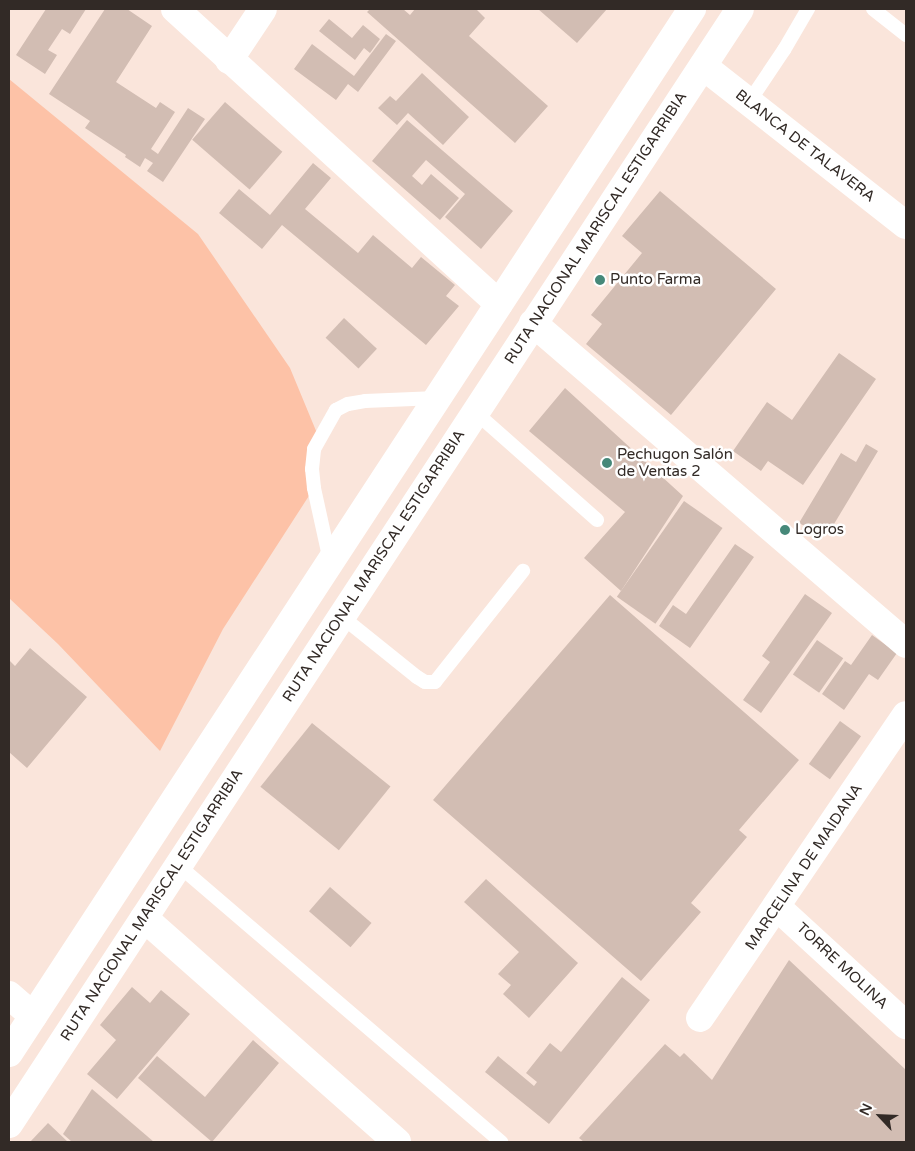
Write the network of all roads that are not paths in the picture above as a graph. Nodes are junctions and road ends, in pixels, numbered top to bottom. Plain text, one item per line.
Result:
1 (175, 9) edge
2 (263, 9) edge
3 (692, 9) edge
4 (740, 9) edge
5 (808, 9) edge
6 (873, 9) edge
7 (906, 35) edge
8 (229, 60) junction
9 (702, 66) junction
10 (750, 102) junction
11 (906, 225) edge
12 (499, 304) junction
13 (533, 323) junction
14 (437, 398) junction
15 (475, 412) junction
16 (597, 520) dead end
17 (330, 562) junction
18 (523, 571) dead end
19 (341, 616) junction
20 (906, 644) edge
21 (906, 715) edge
22 (178, 865) junction
23 (777, 906) junction
24 (144, 918) junction
25 (9, 995) edge
26 (33, 1016) junction
27 (700, 1018) dead end
28 (906, 1025) edge
29 (9, 1053) edge
30 (9, 1124) edge
31 (396, 1142) edge
32 (501, 1142) edge

1 - 8 main road
2 - 8 main road
3 - 12 main road
4 - 9 main road, RUTA NACIONAL MARISCAL ESTIGARRIBIA
5 - 10 lane
6 - 7 lane
8 - 12 main road
9 - 10 main road, BLANCA DE TALAVERA
9 - 13 main road, RUTA NACIONAL MARISCAL ESTIGARRIBIA
10 - 11 main road, BLANCA DE TALAVERA
12 - 14 main road
13 - 15 main road, RUTA NACIONAL MARISCAL ESTIGARRIBIA
13 - 20 main road
14 - 17 main road
14 - 17 lane
15 - 16 lane
15 - 19 main road, RUTA NACIONAL MARISCAL ESTIGARRIBIA
17 - 26 main road
18 - 19 lane
19 - 22 main road, RUTA NACIONAL MARISCAL ESTIGARRIBIA
21 - 23 main road, MARCELINA DE MAIDANA
22 - 24 main road, RUTA NACIONAL MARISCAL ESTIGARRIBIA
22 - 32 lane
23 - 27 main road, MARCELINA DE MAIDANA
23 - 28 main road, TORRE MOLINA
24 - 30 main road, RUTA NACIONAL MARISCAL ESTIGARRIBIA
24 - 31 main road
25 - 26 main road
26 - 29 main road

